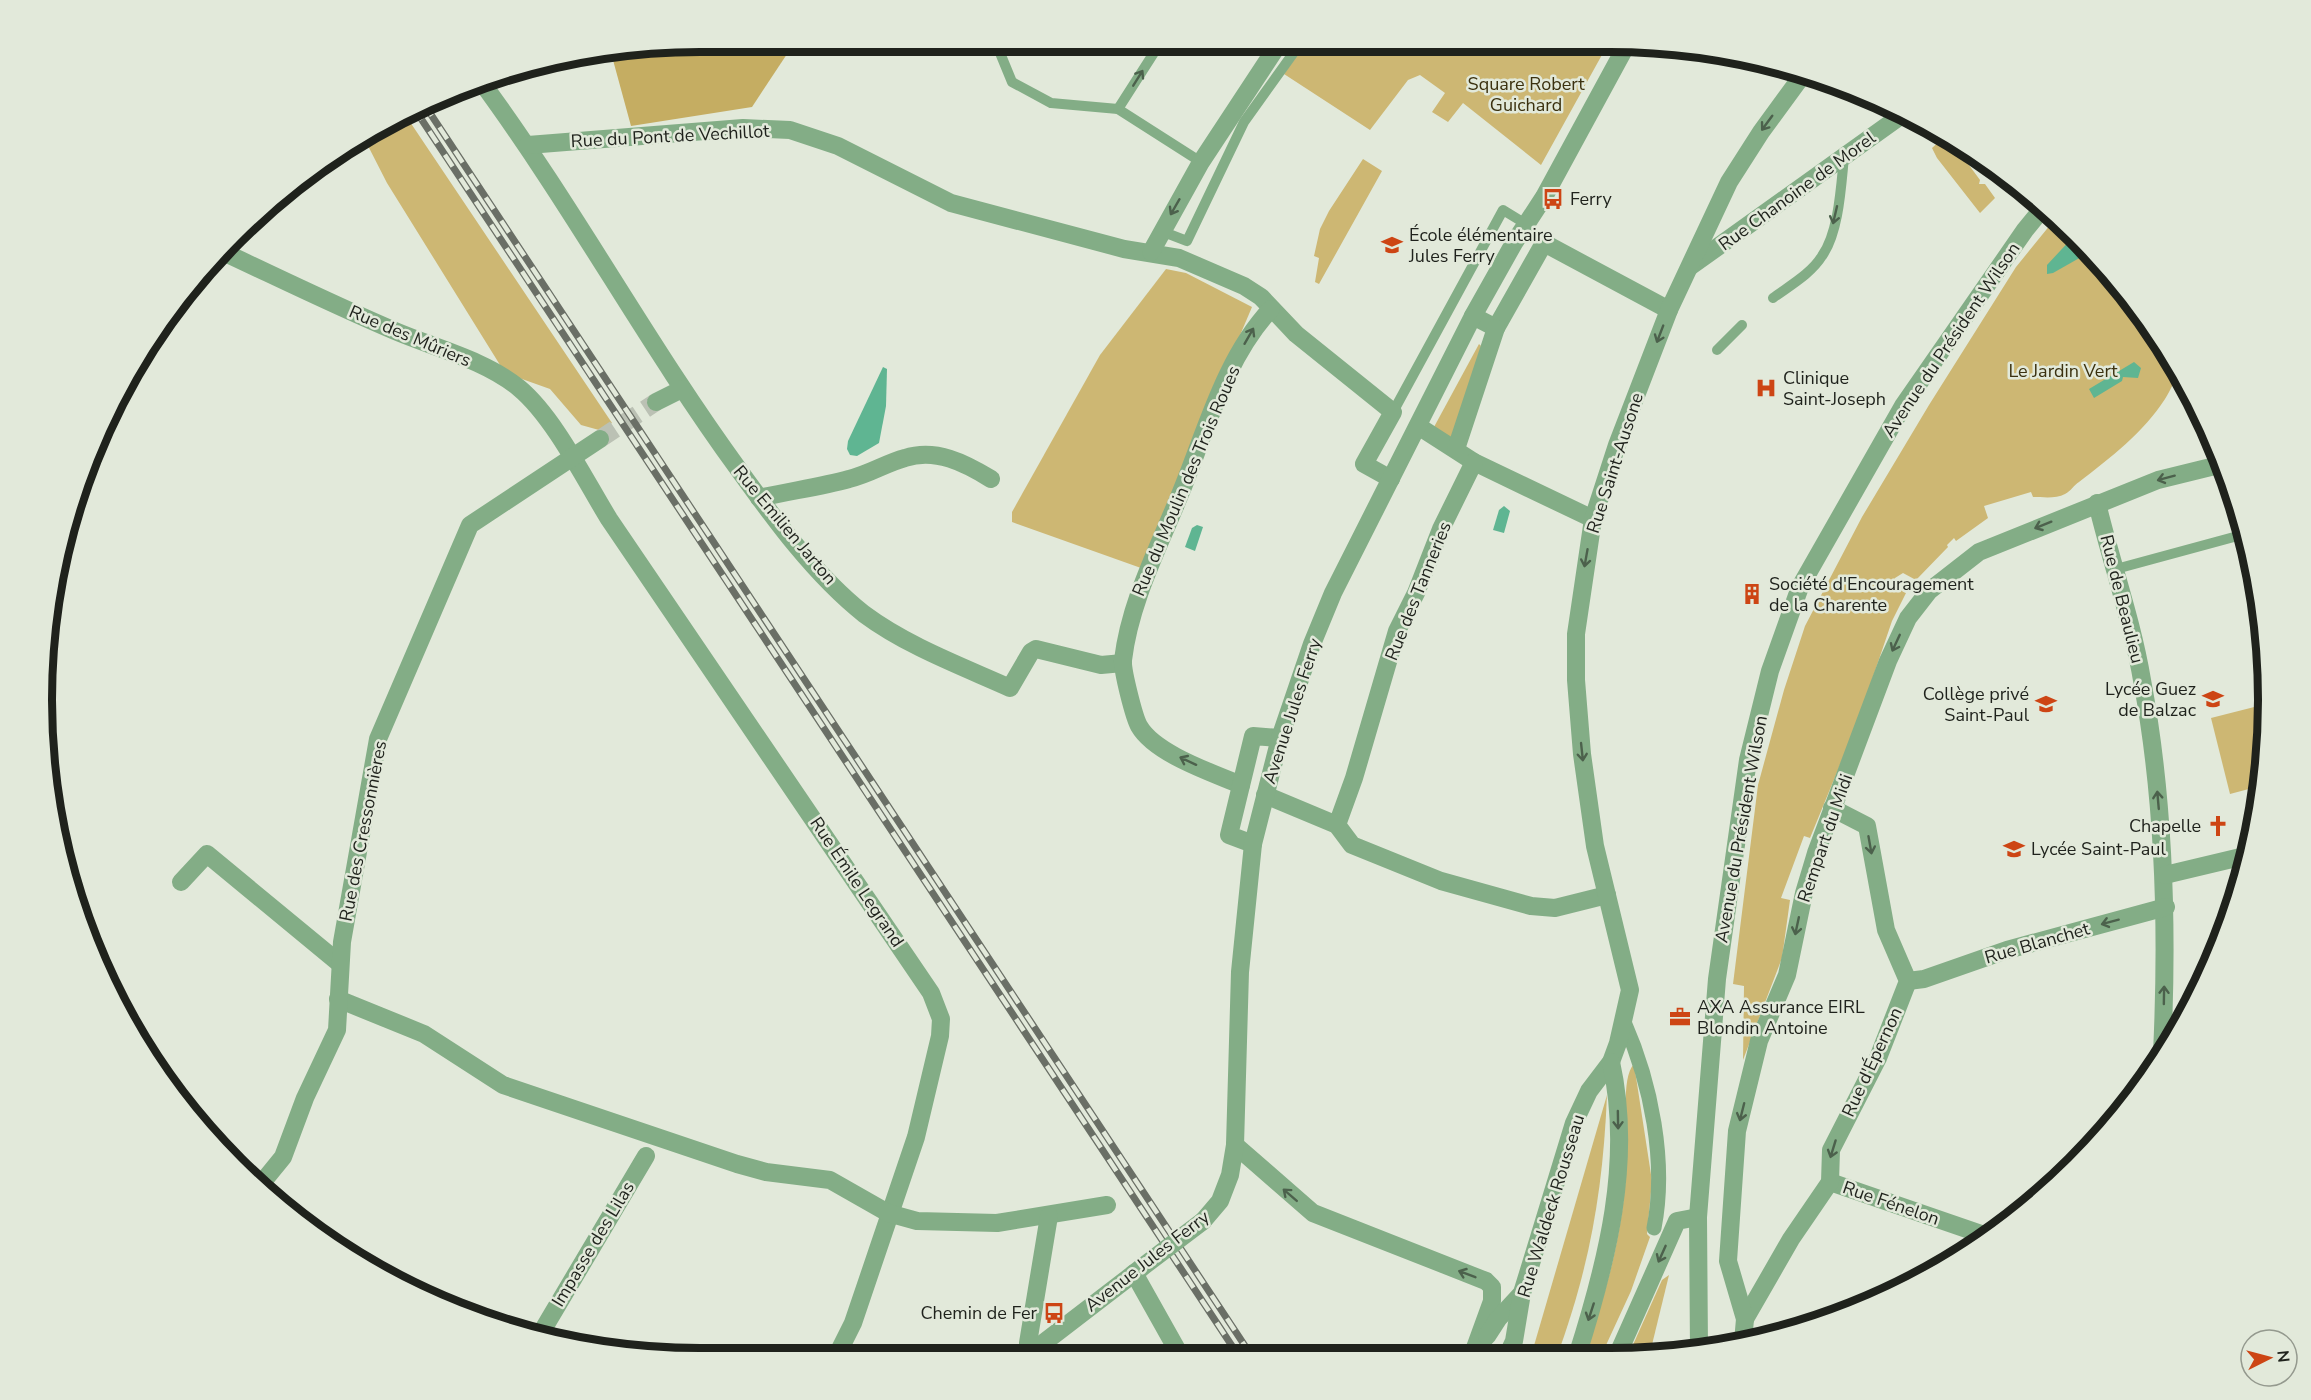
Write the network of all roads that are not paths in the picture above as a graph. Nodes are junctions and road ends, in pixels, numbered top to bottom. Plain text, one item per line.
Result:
1 (1000, 52) edge
2 (1154, 52) edge
3 (1273, 52) edge
4 (1294, 52) edge
5 (1623, 53) edge
6 (1799, 81) edge
7 (487, 89) edge
8 (1118, 109) junction
9 (1897, 119) edge
10 (528, 145) junction
11 (1844, 157) junction
12 (1200, 162) junction
13 (2039, 214) edge
14 (1526, 224) junction
15 (1161, 231) junction
16 (1151, 252) junction
17 (230, 255) edge
18 (1691, 266) junction
19 (1773, 298) dead end
20 (1271, 309) junction
21 (1669, 310) junction
22 (1473, 316) junction
23 (1742, 325) dead end
24 (1496, 328) junction
25 (1717, 351) dead end
26 (682, 389) junction
27 (656, 402) tunnel mouth
28 (1393, 412) junction
29 (1418, 426) junction
30 (600, 439) tunnel mouth
31 (1456, 449) junction
32 (572, 456) junction
33 (1474, 462) junction
34 (2214, 466) edge
35 (991, 479) dead end
36 (1391, 479) junction
37 (759, 498) junction
38 (2097, 503) junction
39 (1593, 519) junction
40 (2237, 537) edge
41 (2116, 569) junction
42 (1123, 663) junction
43 (1280, 738) junction
44 (1241, 785) junction
45 (1265, 795) junction
46 (1832, 808) junction
47 (1337, 825) junction
48 (1253, 844) junction
49 (2238, 858) edge
50 (2165, 875) junction
51 (182, 882) dead end
52 (1607, 895) junction
53 (2166, 907) junction
54 (339, 963) junction
55 (1908, 981) junction
56 (338, 999) junction
57 (1624, 1022) junction
58 (2162, 1039) edge
59 (1611, 1062) junction
60 (1235, 1144) junction
61 (646, 1156) dead end
62 (265, 1179) edge
63 (1830, 1182) junction
64 (1107, 1204) dead end
65 (888, 1213) junction
66 (1049, 1216) junction
67 (1698, 1217) junction
68 (1654, 1228) dead end
69 (1978, 1233) edge
70 (1138, 1270) junction
71 (1522, 1293) junction
72 (1745, 1319) junction
73 (544, 1328) edge
74 (1744, 1333) edge
75 (1699, 1341) edge
76 (840, 1348) edge
77 (1029, 1348) edge
78 (1038, 1348) edge
79 (1177, 1348) edge
80 (1477, 1348) edge
81 (1479, 1348) edge
82 (1511, 1348) edge
83 (1580, 1348) edge
84 (1621, 1348) edge

1 - 8 lane
8 -> 2 lane
3 - 12 street
4 - 15 lane
5 - 14 street, Avenue Jules Ferry
6 -> 18 street, Rue Saint-Ausone
7 - 10 street, Rue Emilien Jarton
8 - 12 lane
9 - 11 street, Rue Chanoine de Morel
10 - 16 street, Rue du Pont de Vechillot
10 - 26 street, Rue Emilien Jarton
11 - 18 street, Rue Chanoine de Morel
11 -> 19 lane
12 -> 15 street
13 - 67 street, Avenue du Président Wilson
14 - 22 street, Avenue Jules Ferry
14 - 28 lane
15 - 16 street
16 - 20 street, Rue du Pont de Vechillot
17 - 32 street, Rue des Mûriers
18 - 21 street, Rue Saint-Ausone
20 - 28 street, Rue du Pont de Vechillot
42 -> 20 street, Rue du Moulin des Trois Roues
21 - 24 street
21 -> 39 street, Rue Saint-Ausone
22 - 24 street
22 - 29 street, Avenue Jules Ferry
23 - 25 lane
24 - 31 street
26 - 27 street
26 - 37 street, Rue Emilien Jarton
28 - 36 street
29 - 31 street
29 - 36 street, Avenue Jules Ferry
30 - 32 street, Rue des Cressonnières
31 - 33 street
32 - 54 street, Rue des Cressonnières
32 - 65 street, Rue Émile Legrand
33 - 39 street
33 - 47 street, Rue des Tanneries
34 -> 38 street, Rempart du Midi
35 - 37 street
36 - 43 street, Avenue Jules Ferry
37 - 42 street, Rue Emilien Jarton
38 - 41 street, Rue de Beaulieu
38 -> 46 street, Rempart du Midi
39 -> 52 street, Rue Saint-Ausone
40 - 41 lane
50 -> 41 street, Rue de Beaulieu
44 -> 42 street
43 - 44 street
43 - 45 street, Avenue Jules Ferry
44 - 48 street
45 - 47 street
45 - 48 street, Avenue Jules Ferry
46 -> 55 street
46 -> 72 street, Rempart du Midi
47 - 52 street
48 - 60 street, Avenue Jules Ferry
49 - 50 street
50 - 53 street, Rue de Beaulieu
51 - 54 street
52 - 57 street, Rue Saint-Ausone
53 -> 55 street, Rue Blanchet
58 -> 53 street, Rue de Beaulieu
54 - 56 street, Rue des Cressonnières
55 -> 63 street, Rue d'Épernon
56 - 62 street, Rue des Cressonnières
56 - 65 street
57 - 59 street, Rue Saint-Ausone
57 - 68 street
59 - 71 street, Rue Waldeck Rousseau
59 -> 83 street
60 - 70 street, Avenue Jules Ferry, bridge
80 -> 60 street
61 - 73 street, Impasse des Lilas
63 - 69 street, Rue Fénelon
63 - 72 street
64 - 66 street
65 - 66 street
65 - 76 street, Rue Émile Legrand
66 - 77 street
67 - 75 street, Avenue du Président Wilson
67 -> 84 street
70 - 78 street, Avenue Jules Ferry
70 - 79 street
71 - 81 street
71 - 82 street, Rue Waldeck Rousseau
72 - 74 street

